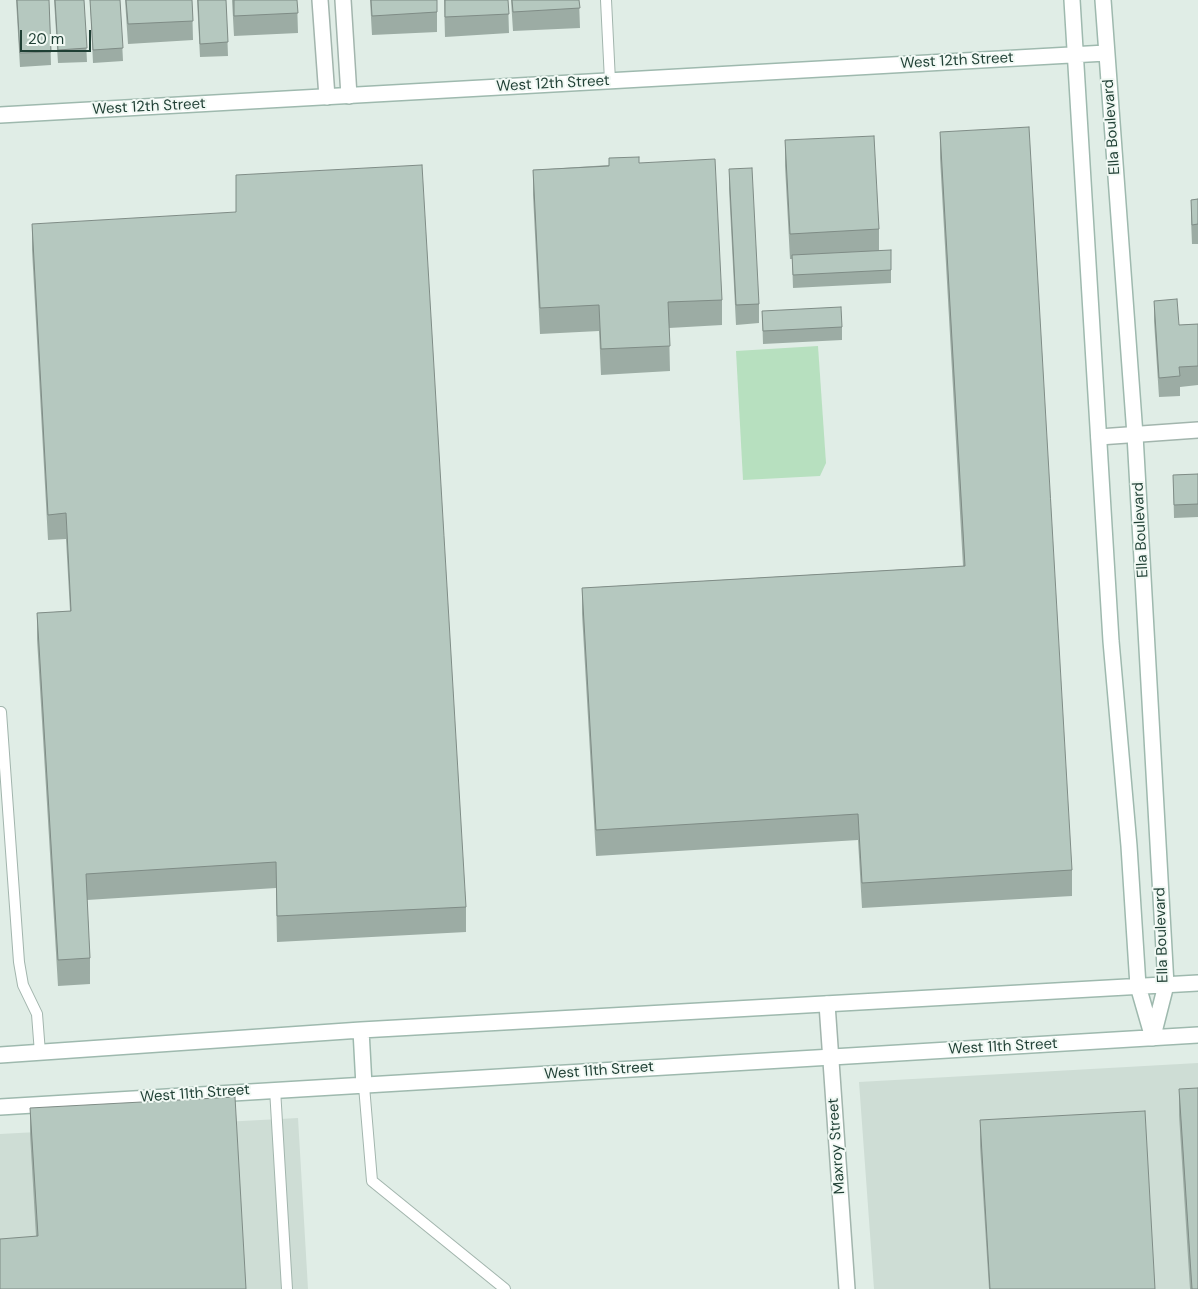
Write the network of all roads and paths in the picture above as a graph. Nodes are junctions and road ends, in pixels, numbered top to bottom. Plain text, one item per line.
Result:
1 (320, 0) edge
2 (344, 0) edge
3 (606, 0) edge
4 (1072, 0) edge
5 (1103, 0) edge
6 (1106, 53) junction
7 (1075, 54) junction
8 (610, 81) junction
9 (349, 96) junction
10 (327, 97) junction
11 (0, 115) edge
12 (1198, 430) edge
13 (1135, 435) junction
14 (1099, 438) junction
15 (1, 712) edge
16 (1198, 983) edge
17 (1166, 985) junction
18 (1138, 986) junction
19 (827, 1004) junction
20 (360, 1030) junction
21 (1198, 1035) edge
22 (1153, 1038) junction
23 (40, 1053) junction
24 (0, 1055) edge
25 (831, 1057) junction
26 (364, 1086) junction
27 (275, 1089) junction
28 (0, 1107) edge
29 (287, 1289) edge
30 (505, 1289) edge
31 (847, 1289) edge

1 - 10 main road
2 - 9 main road
3 - 8 lane
4 - 7 main road, Ella Boulevard
5 - 6 main road, Ella Boulevard
6 - 7 main road, West 12th Street
6 - 13 main road, Ella Boulevard
7 - 8 main road, West 12th Street
7 - 14 main road, Ella Boulevard
8 - 9 main road, West 12th Street
9 - 10 main road, West 12th Street
10 - 11 main road, West 12th Street
12 - 13 main road
13 - 14 main road
13 - 17 main road, Ella Boulevard
14 - 18 main road, Ella Boulevard
15 - 23 lane
16 - 17 main road
17 - 18 main road
17 - 22 main road, Ella Boulevard
18 - 19 main road
18 - 22 main road, Ella Boulevard
19 - 20 main road
19 - 25 main road, Maxroy Street
20 - 23 main road
20 - 26 main road
21 - 22 main road, West 11th Street
22 - 25 main road, West 11th Street
23 - 24 main road
25 - 26 main road, West 11th Street
25 - 31 main road, Maxroy Street
26 - 27 main road, West 11th Street
26 - 30 lane
27 - 28 main road, West 11th Street
27 - 29 lane

